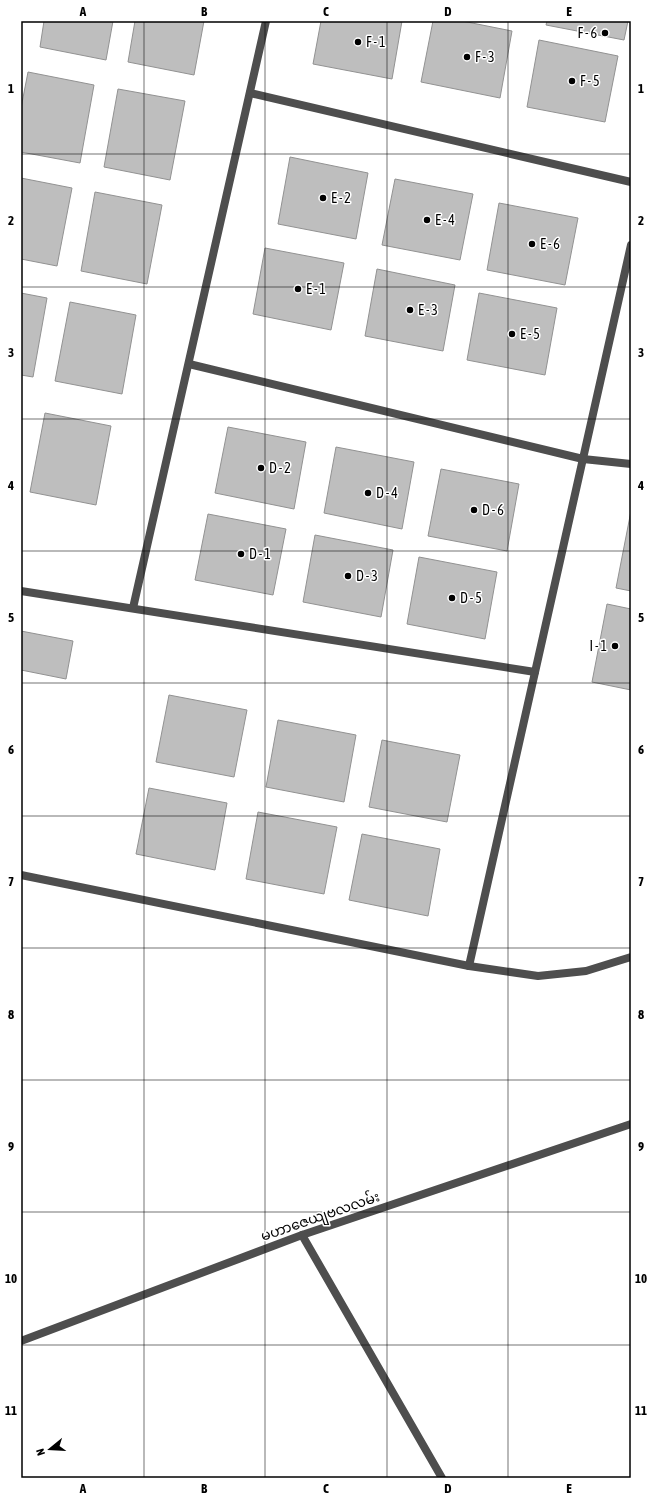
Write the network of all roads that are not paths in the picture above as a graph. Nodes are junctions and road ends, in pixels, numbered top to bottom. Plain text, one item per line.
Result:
1 (266, 21) edge
2 (250, 93) junction
3 (631, 182) edge
4 (631, 245) edge
5 (189, 364) junction
6 (583, 459) junction
7 (631, 464) edge
8 (21, 591) edge
9 (133, 608) junction
10 (535, 672) junction
11 (21, 875) edge
12 (631, 957) edge
13 (469, 966) junction
14 (631, 1124) edge
15 (302, 1235) junction
16 (21, 1341) edge
17 (442, 1478) edge

1 - 2 street
2 - 3 street
2 - 5 street
4 - 6 street
5 - 6 street
5 - 9 street
6 - 7 street
6 - 10 street
8 - 9 street
9 - 10 street
10 - 13 street
11 - 13 street
12 - 13 street
14 - 15 street, မဟာဇေယျဗလလမ်း
15 - 16 street, မဟာဇေယျဗလလမ်း
15 - 17 street

